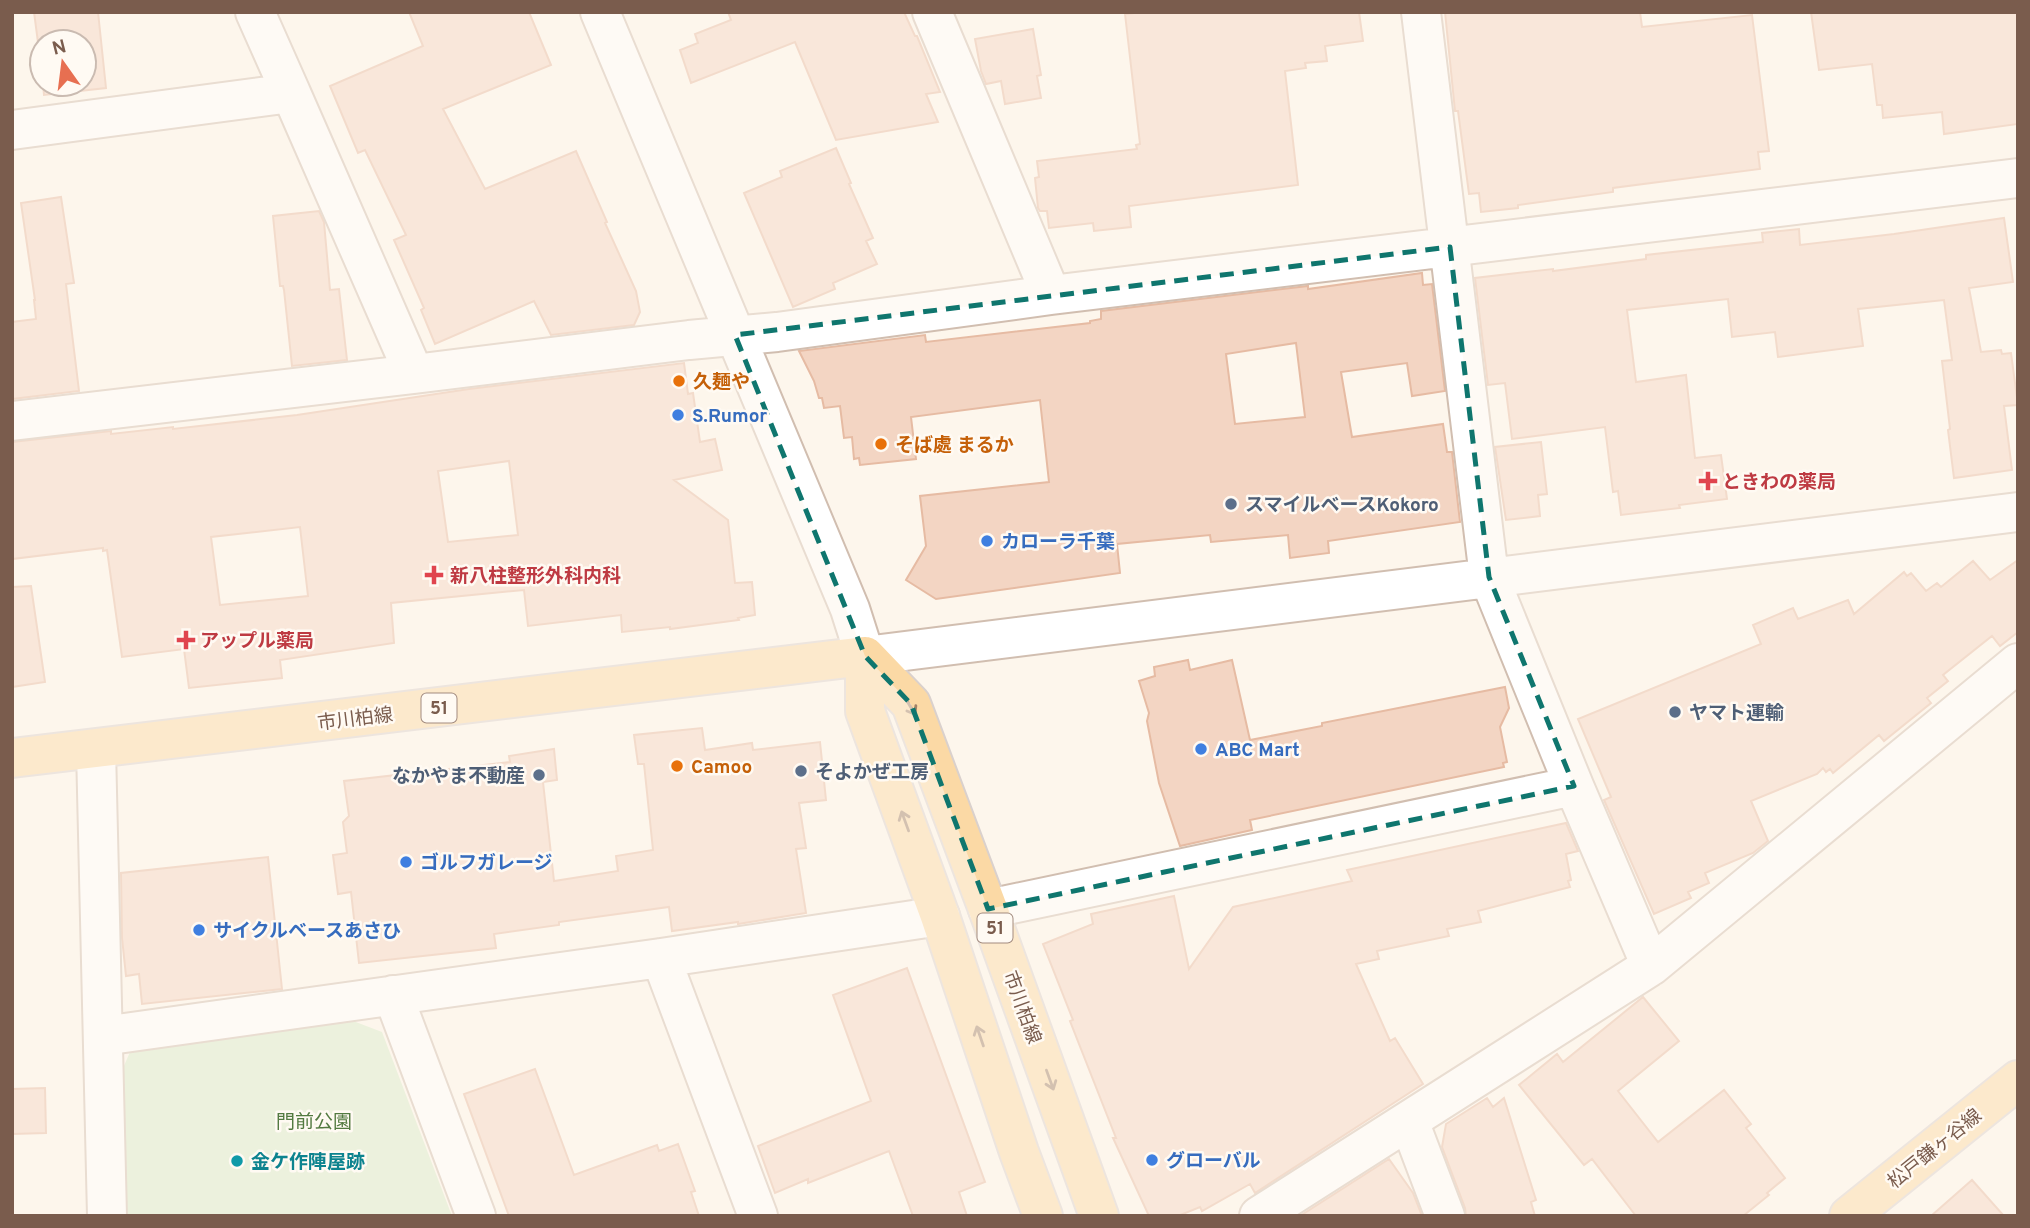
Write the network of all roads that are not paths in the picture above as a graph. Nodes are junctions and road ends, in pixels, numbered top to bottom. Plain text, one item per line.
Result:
1 (255, 12) edge
2 (600, 12) edge
3 (932, 12) edge
4 (1421, 12) edge
5 (291, 93) junction
6 (12, 130) edge
7 (2018, 178) edge
8 (1450, 247) junction
9 (1051, 295) junction
10 (735, 335) junction
11 (414, 374) junction
12 (12, 421) edge
13 (2018, 512) edge
14 (1489, 577) junction
15 (865, 656) junction
16 (2018, 663) edge
17 (96, 749) junction
18 (12, 758) edge
19 (1574, 786) junction
20 (988, 909) junction
21 (940, 916) junction
22 (662, 958) junction
23 (1651, 967) junction
24 (393, 995) junction
25 (103, 1036) junction
26 (2018, 1080) edge
27 (1409, 1121) junction
28 (107, 1216) edge
29 (477, 1216) edge
30 (758, 1216) edge
31 (1043, 1216) edge
32 (1099, 1216) edge
33 (1259, 1216) edge
34 (1445, 1216) edge
35 (1849, 1216) edge

1 - 5 street
2 - 10 street
3 - 9 street
4 - 8 street
5 - 6 street
5 - 11 street
7 - 8 street
8 - 9 street
8 - 14 street
9 - 10 street
10 - 11 street
10 - 15 street
11 - 12 street
13 - 14 street
14 - 15 street
14 - 19 street
15 - 17 main road, 市川柏線 / 51
15 -> 20 main road, 市川柏線 / 51
21 -> 15 main road, 51
16 - 23 street
17 - 18 main road, 市川柏線 / 51
17 - 25 street
19 - 20 street
19 - 23 street
20 -> 32 main road, 市川柏線 / 51
21 - 22 street
31 -> 21 main road, 51
22 - 24 street
22 - 30 street
23 - 27 street
24 - 25 street
24 - 29 street
25 - 28 street
26 - 35 main road, 松戸鎌ヶ谷線
27 - 33 street
27 - 34 street

